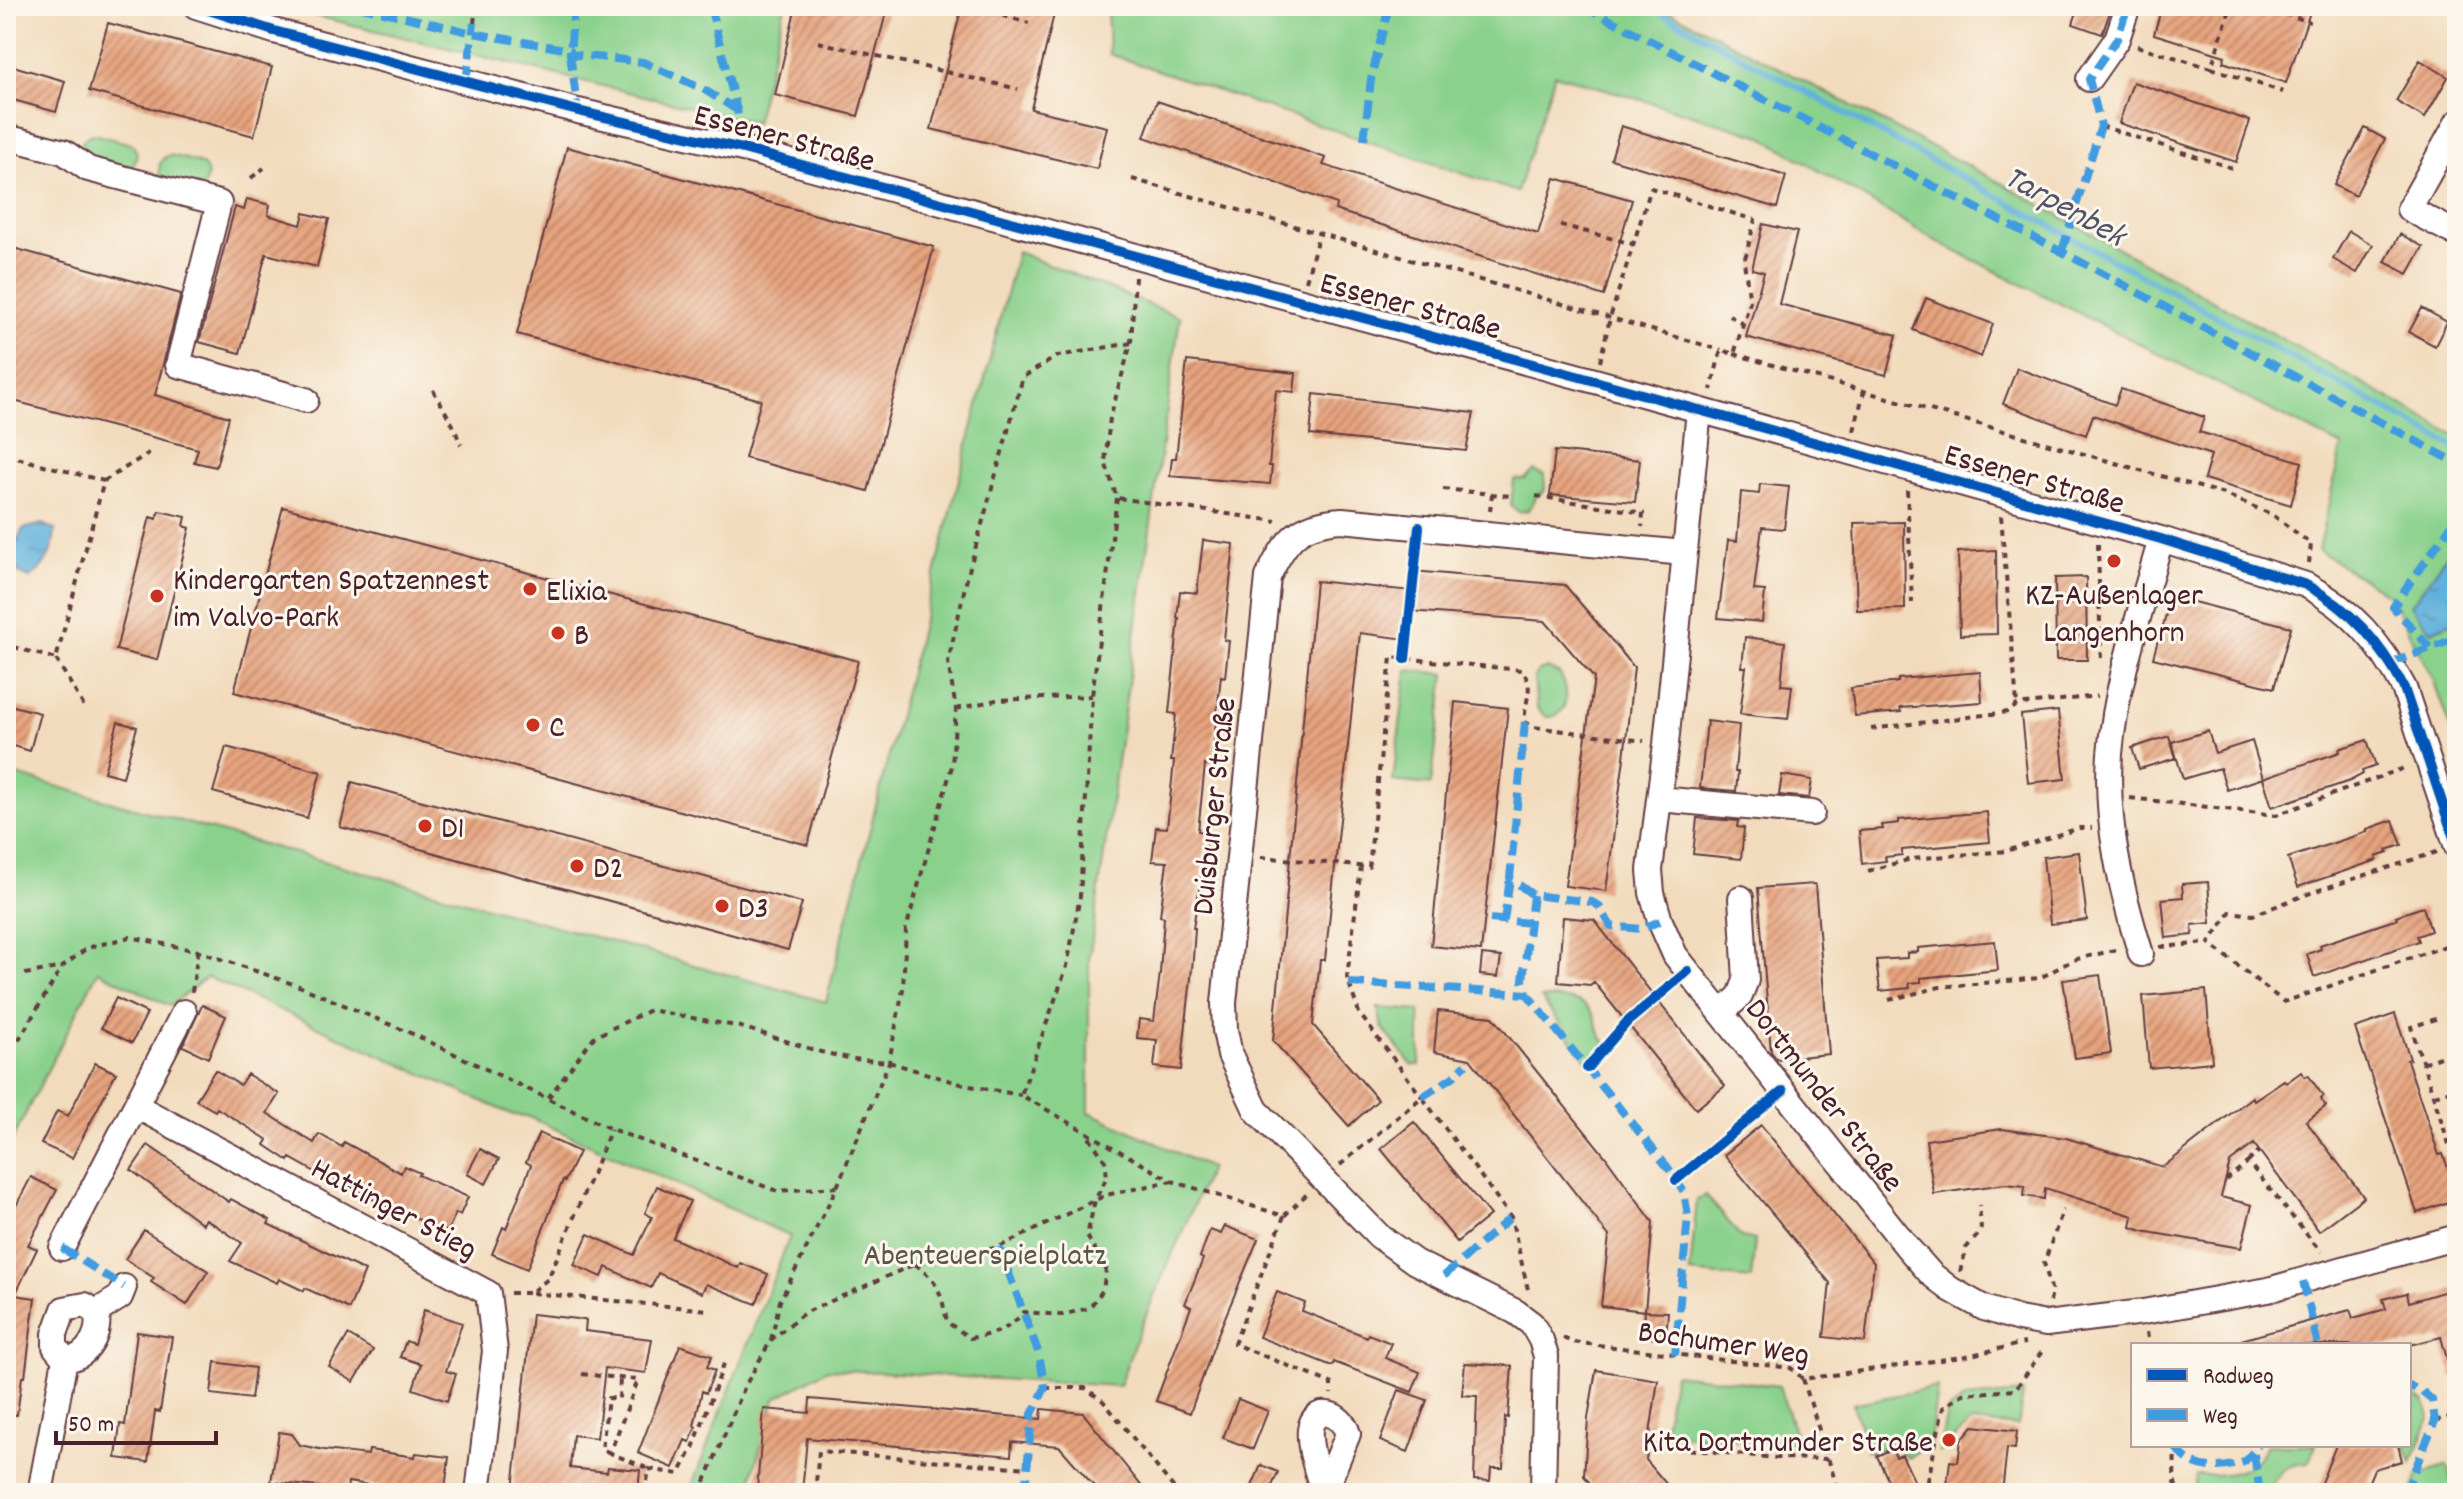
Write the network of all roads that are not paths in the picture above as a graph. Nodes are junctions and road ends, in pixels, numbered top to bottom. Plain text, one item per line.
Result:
1 (196, 6) edge
2 (2128, 6) edge
3 (2089, 79) dead end
4 (2457, 123) edge
5 (6, 137) edge
6 (2457, 234) edge
7 (306, 400) dead end
8 (1702, 411) junction
9 (2161, 539) junction
10 (1684, 553) junction
11 (1659, 799) junction
12 (1812, 813) dead end
13 (2457, 846) edge
14 (1741, 898) dead end
15 (2139, 949) road end
16 (184, 1012) road end
17 (1721, 1013) junction
18 (136, 1106) junction
19 (2457, 1237) edge
20 (62, 1248) dead end
21 (124, 1287) dead end
22 (96, 1312) junction
23 (65, 1359) junction
24 (1330, 1414) road end
25 (40, 1493) edge
26 (478, 1493) edge
27 (1324, 1493) edge
28 (1543, 1493) edge

1 - 8 street, Essener Straße
2 - 3 street
4 - 6 street
5 - 7 street
8 - 9 street, Essener Straße
8 - 10 street, Dortmunder Straße
9 - 13 street, Essener Straße
9 - 15 street, Essener Straße
10 - 11 street, Dortmunder Straße
10 - 28 street, Duisburger Straße
11 - 12 street
11 - 17 street, Dortmunder Straße
14 - 17 street
16 - 18 street
17 - 19 street, Dortmunder Straße
18 - 20 street
18 - 26 street, Hattinger Stieg
21 - 22 street
22 - 23 street
22 - 23 street
23 - 25 street
24 - 27 street

